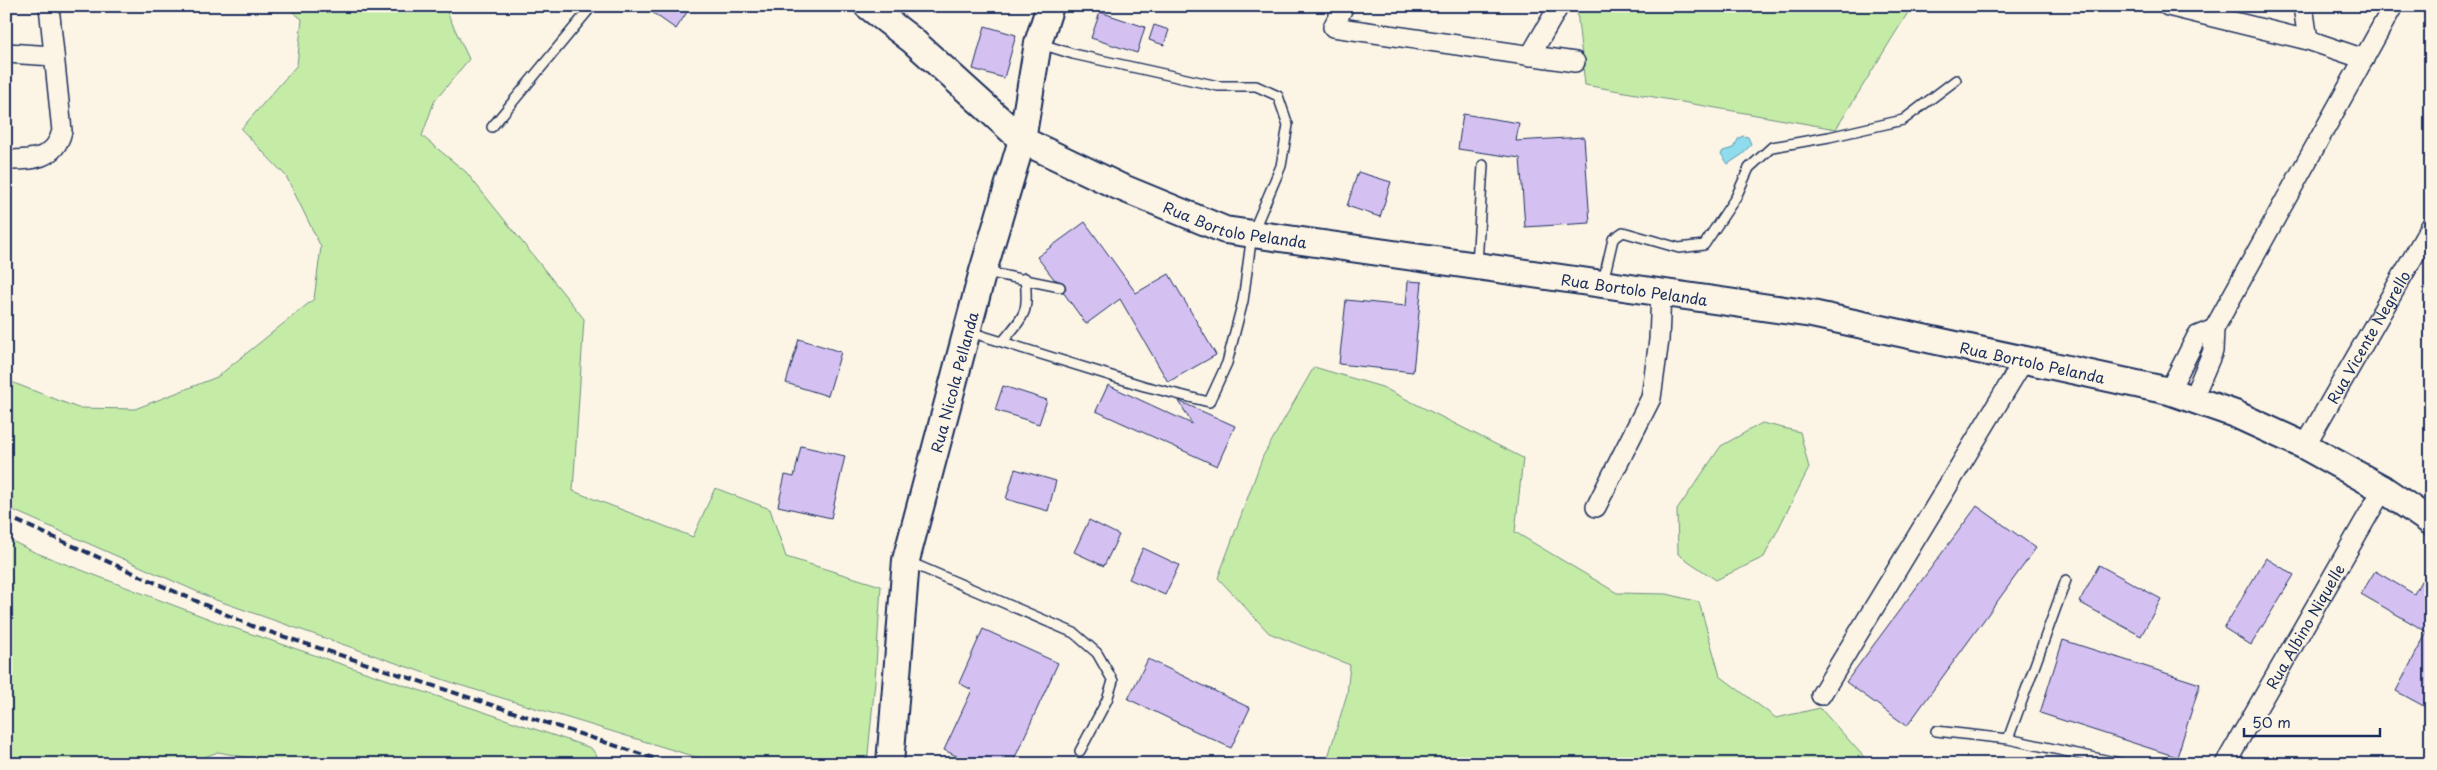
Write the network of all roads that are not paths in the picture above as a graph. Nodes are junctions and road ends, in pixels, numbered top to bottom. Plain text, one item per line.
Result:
1 (49, 6) edge
2 (592, 6) edge
3 (868, 6) edge
4 (1050, 6) edge
5 (1344, 6) edge
6 (1559, 6) edge
7 (2168, 6) edge
8 (2303, 6) edge
9 (2394, 6) edge
10 (2308, 40) junction
11 (1038, 43) junction
12 (6, 53) edge
13 (54, 56) junction
14 (1530, 56) junction
15 (2364, 59) junction
16 (1575, 62) dead end
17 (1956, 80) dead end
18 (492, 127) dead end
19 (1022, 140) junction
20 (6, 160) edge
21 (1483, 165) dead end
22 (2431, 226) edge
23 (1252, 234) junction
24 (1477, 266) junction
25 (983, 271) junction
26 (1025, 278) junction
27 (1603, 284) junction
28 (1060, 287) dead end
29 (1661, 293) junction
30 (2214, 329) junction
31 (967, 332) junction
32 (1003, 341) junction
33 (2024, 360) junction
34 (2169, 391) junction
35 (2194, 398) junction
36 (2304, 446) junction
37 (2383, 489) junction
38 (1596, 507) dead end
39 (2431, 522) edge
40 (906, 560) junction
41 (2066, 580) dead end
42 (1821, 695) dead end
43 (1936, 731) dead end
44 (2008, 739) junction
45 (1080, 751) dead end
46 (890, 764) edge
47 (2124, 764) edge
48 (2224, 764) edge

1 - 13 street
2 - 18 lane
3 - 19 street, Rua Bortolo Pelanda
4 - 11 street, Rua Nicola Pellanda
5 - 14 street
6 - 14 street
7 - 10 street
8 - 10 street
9 - 15 street
10 - 15 street
11 - 19 street, Rua Nicola Pellanda
11 - 23 lane
12 - 13 street
13 - 20 street
14 - 16 street
15 - 30 street
17 - 27 lane
19 - 23 street, Rua Bortolo Pelanda
19 - 25 street, Rua Nicola Pellanda
21 - 24 lane
22 - 36 street, Rua Vicente Negrello
23 - 24 street, Rua Bortolo Pelanda
23 - 32 lane
24 - 27 street, Rua Bortolo Pelanda
25 - 26 lane
25 - 31 street, Rua Nicola Pellanda
26 - 28 lane
26 - 32 lane
27 - 29 street, Rua Bortolo Pelanda
29 - 33 street, Rua Bortolo Pelanda
29 - 38 street
30 - 34 street
30 - 35 street
31 - 32 lane
31 - 40 street, Rua Nicola Pellanda
33 - 34 street, Rua Bortolo Pelanda
33 - 42 street
34 - 35 street, Rua Bortolo Pelanda
35 - 36 street, Rua Bortolo Pelanda
36 - 37 street, Rua Bortolo Pelanda
37 - 39 street, Rua Bortolo Pelanda
37 - 48 street, Rua Albino Niquelle
40 - 45 lane
40 - 46 street, Rua Nicola Pellanda
41 - 44 lane
43 - 44 lane
44 - 47 lane

